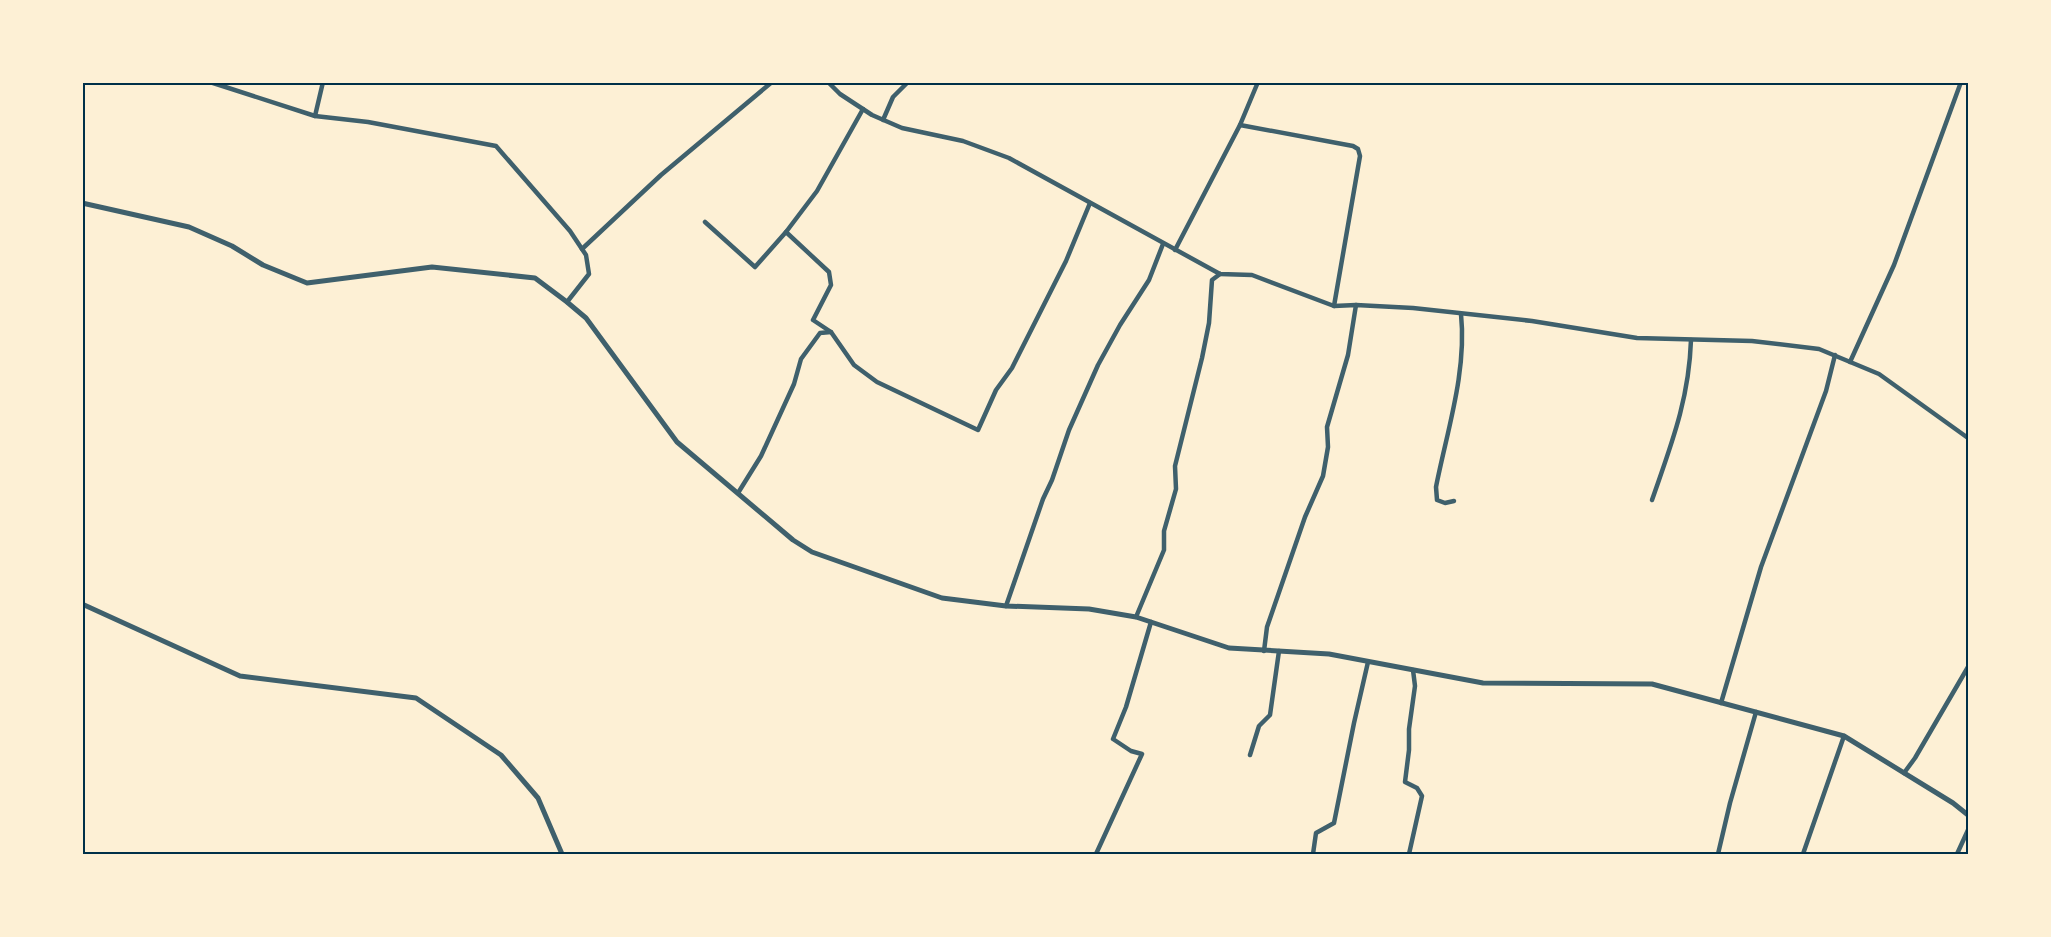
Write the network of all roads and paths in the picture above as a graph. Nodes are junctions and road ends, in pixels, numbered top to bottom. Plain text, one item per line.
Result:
1 (210, 82) edge
2 (322, 82) edge
3 (772, 82) edge
4 (828, 82) edge
5 (908, 82) edge
6 (1258, 82) edge
7 (1961, 82) edge
8 (863, 109) junction
9 (315, 116) junction
10 (883, 120) junction
11 (1240, 125) junction
12 (82, 203) edge
13 (1090, 203) junction
14 (705, 222) dead end
15 (786, 232) junction
16 (1163, 244) junction
17 (582, 249) junction
18 (1174, 250) junction
19 (1220, 274) junction
20 (567, 302) junction
21 (1356, 305) junction
22 (1334, 306) junction
23 (1461, 314) junction
24 (831, 332) junction
25 (1691, 340) junction
26 (1835, 355) junction
27 (1850, 362) junction
28 (1968, 438) edge
29 (738, 494) junction
30 (1652, 500) dead end
31 (1454, 501) dead end
32 (82, 604) edge
33 (1006, 606) junction
34 (1136, 616) junction
35 (1151, 622) junction
36 (1264, 651) junction
37 (1278, 651) junction
38 (1368, 662) junction
39 (1968, 667) edge
40 (1413, 670) junction
41 (1721, 703) junction
42 (1756, 712) junction
43 (1844, 736) junction
44 (1250, 755) dead end
45 (1904, 773) junction
46 (1968, 815) edge
47 (1968, 830) edge
48 (562, 855) edge
49 (1096, 855) edge
50 (1313, 855) edge
51 (1409, 855) edge
52 (1718, 855) edge
53 (1803, 855) edge
54 (1957, 855) edge

1 - 9 street
2 - 9 street
3 - 17 street
4 - 8 street
5 - 10 street
6 - 11 street
7 - 27 street
8 - 10 street
8 - 15 street
9 - 17 street
10 - 13 street
11 - 18 street
11 - 22 street
12 - 20 street
13 - 16 street
13 - 24 street
14 - 15 street
15 - 24 street
16 - 18 street
16 - 33 street
17 - 20 street
18 - 19 street
19 - 22 street
19 - 34 street
20 - 29 street
21 - 22 street
21 - 23 street
21 - 36 street
23 - 25 street
23 - 31 street
24 - 29 street
25 - 26 street
25 - 30 street
26 - 27 street
26 - 41 street
27 - 28 street
29 - 33 street
32 - 48 street
33 - 34 street
34 - 35 street
35 - 36 street
35 - 49 street
36 - 37 street
37 - 38 street
37 - 44 street
38 - 40 street
38 - 50 street
39 - 45 street
40 - 41 street
40 - 51 street
41 - 42 street
42 - 43 street
42 - 52 street
43 - 45 street
43 - 53 street
45 - 46 street
47 - 54 street

